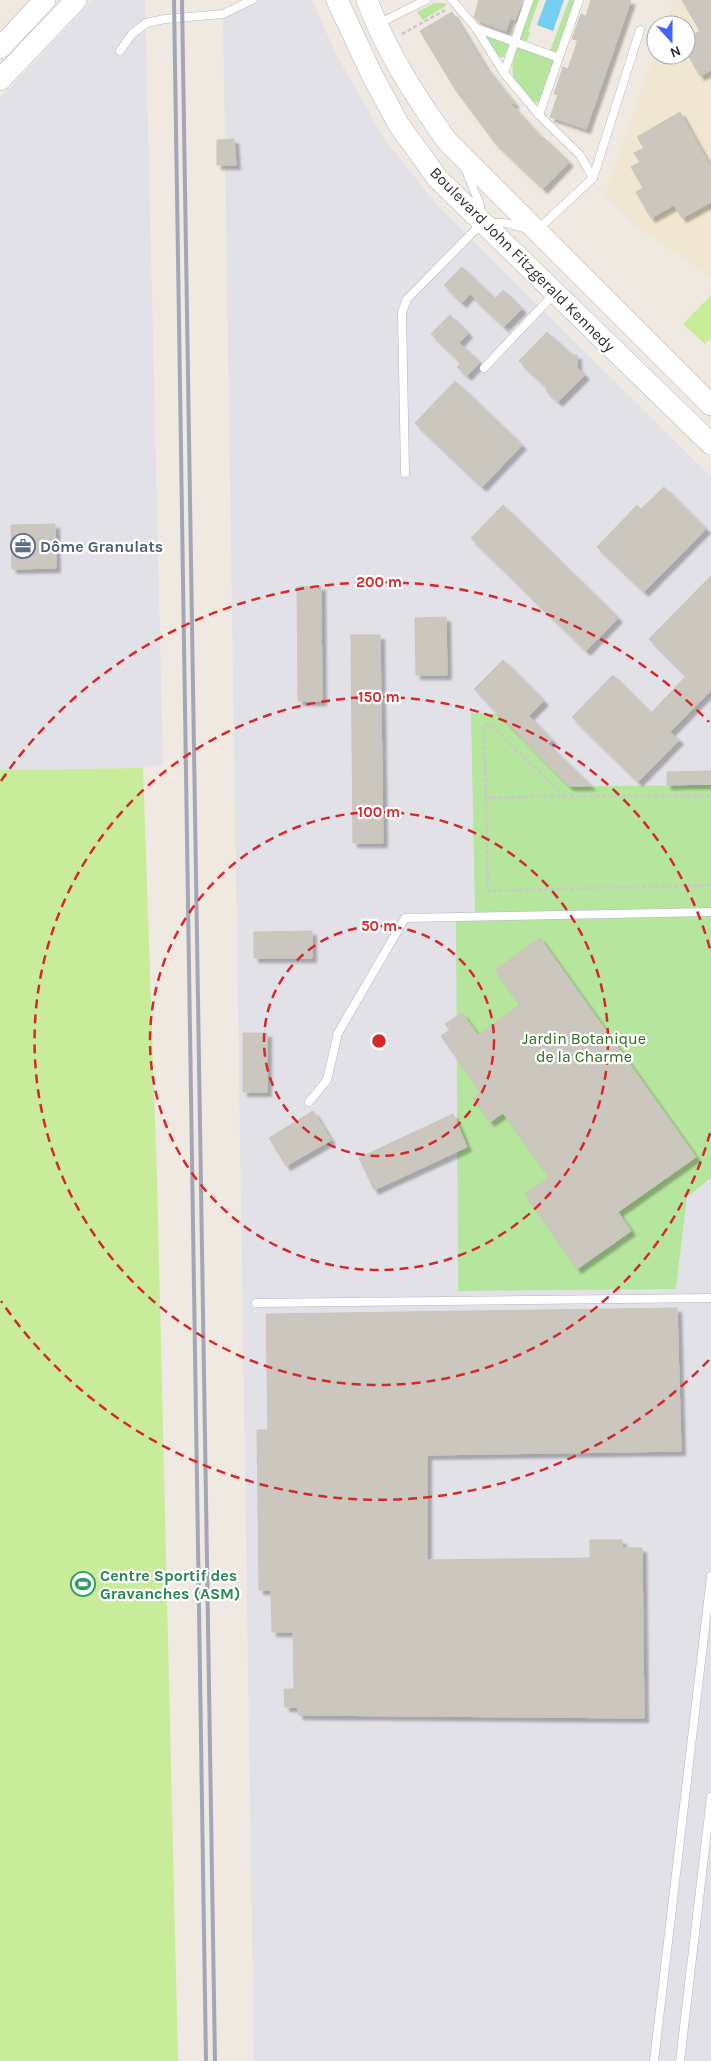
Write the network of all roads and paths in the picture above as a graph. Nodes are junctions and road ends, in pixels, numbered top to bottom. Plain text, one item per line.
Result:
1 (45, 0) edge
2 (76, 0) edge
3 (252, 0) edge
4 (337, 0) edge
5 (367, 0) edge
6 (426, 0) edge
7 (529, 0) edge
8 (579, 0) edge
9 (453, 2) edge
10 (476, 28) junction
11 (640, 30) dead end
12 (381, 35) junction
13 (514, 42) junction
14 (0, 48) edge
15 (120, 51) dead end
16 (559, 58) junction
17 (504, 73) junction
18 (0, 80) edge
19 (539, 115) junction
20 (461, 156) junction
21 (593, 178) junction
22 (482, 223) junction
23 (535, 232) junction
24 (555, 292) junction
25 (484, 368) dead end
26 (711, 405) edge
27 (711, 444) edge
28 (405, 473) dead end
29 (564, 796) junction
30 (711, 796) edge
31 (485, 798) junction
32 (711, 885) edge
33 (711, 912) edge
34 (309, 1102) dead end
35 (711, 1298) edge
36 (256, 1303) dead end
37 (711, 1576) edge
38 (711, 1797) edge
39 (681, 2052) junction
40 (654, 2061) edge
41 (680, 2061) edge
42 (688, 2061) edge

1 - 14 main road
2 - 18 main road
3 - 15 lane
4 - 22 main road, Boulevard John Fitzgerald Kennedy
5 - 12 main road, Boulevard John Fitzgerald Kennedy
6 - 12 lane
7 - 13 lane
8 - 16 lane
9 - 10 lane
9 - 12 path
10 - 13 lane
10 - 17 lane
11 - 21 lane
12 - 20 main road, Boulevard John Fitzgerald Kennedy
13 - 16 lane
13 - 17 lane
16 - 19 lane
17 - 19 lane
19 - 21 lane
20 - 22 lane
20 - 23 main road, Boulevard John Fitzgerald Kennedy
21 - 23 lane
22 - 23 lane
22 - 24 main road, Boulevard John Fitzgerald Kennedy
22 - 28 lane
23 - 26 main road, Boulevard John Fitzgerald Kennedy
24 - 25 lane
24 - 27 main road, Boulevard John Fitzgerald Kennedy
29 - 30 path
29 - 31 path
29 - 31 path
31 - 32 path
33 - 34 lane
35 - 36 lane
37 - 40 lane
38 - 39 lane
39 - 41 lane
39 - 42 lane

